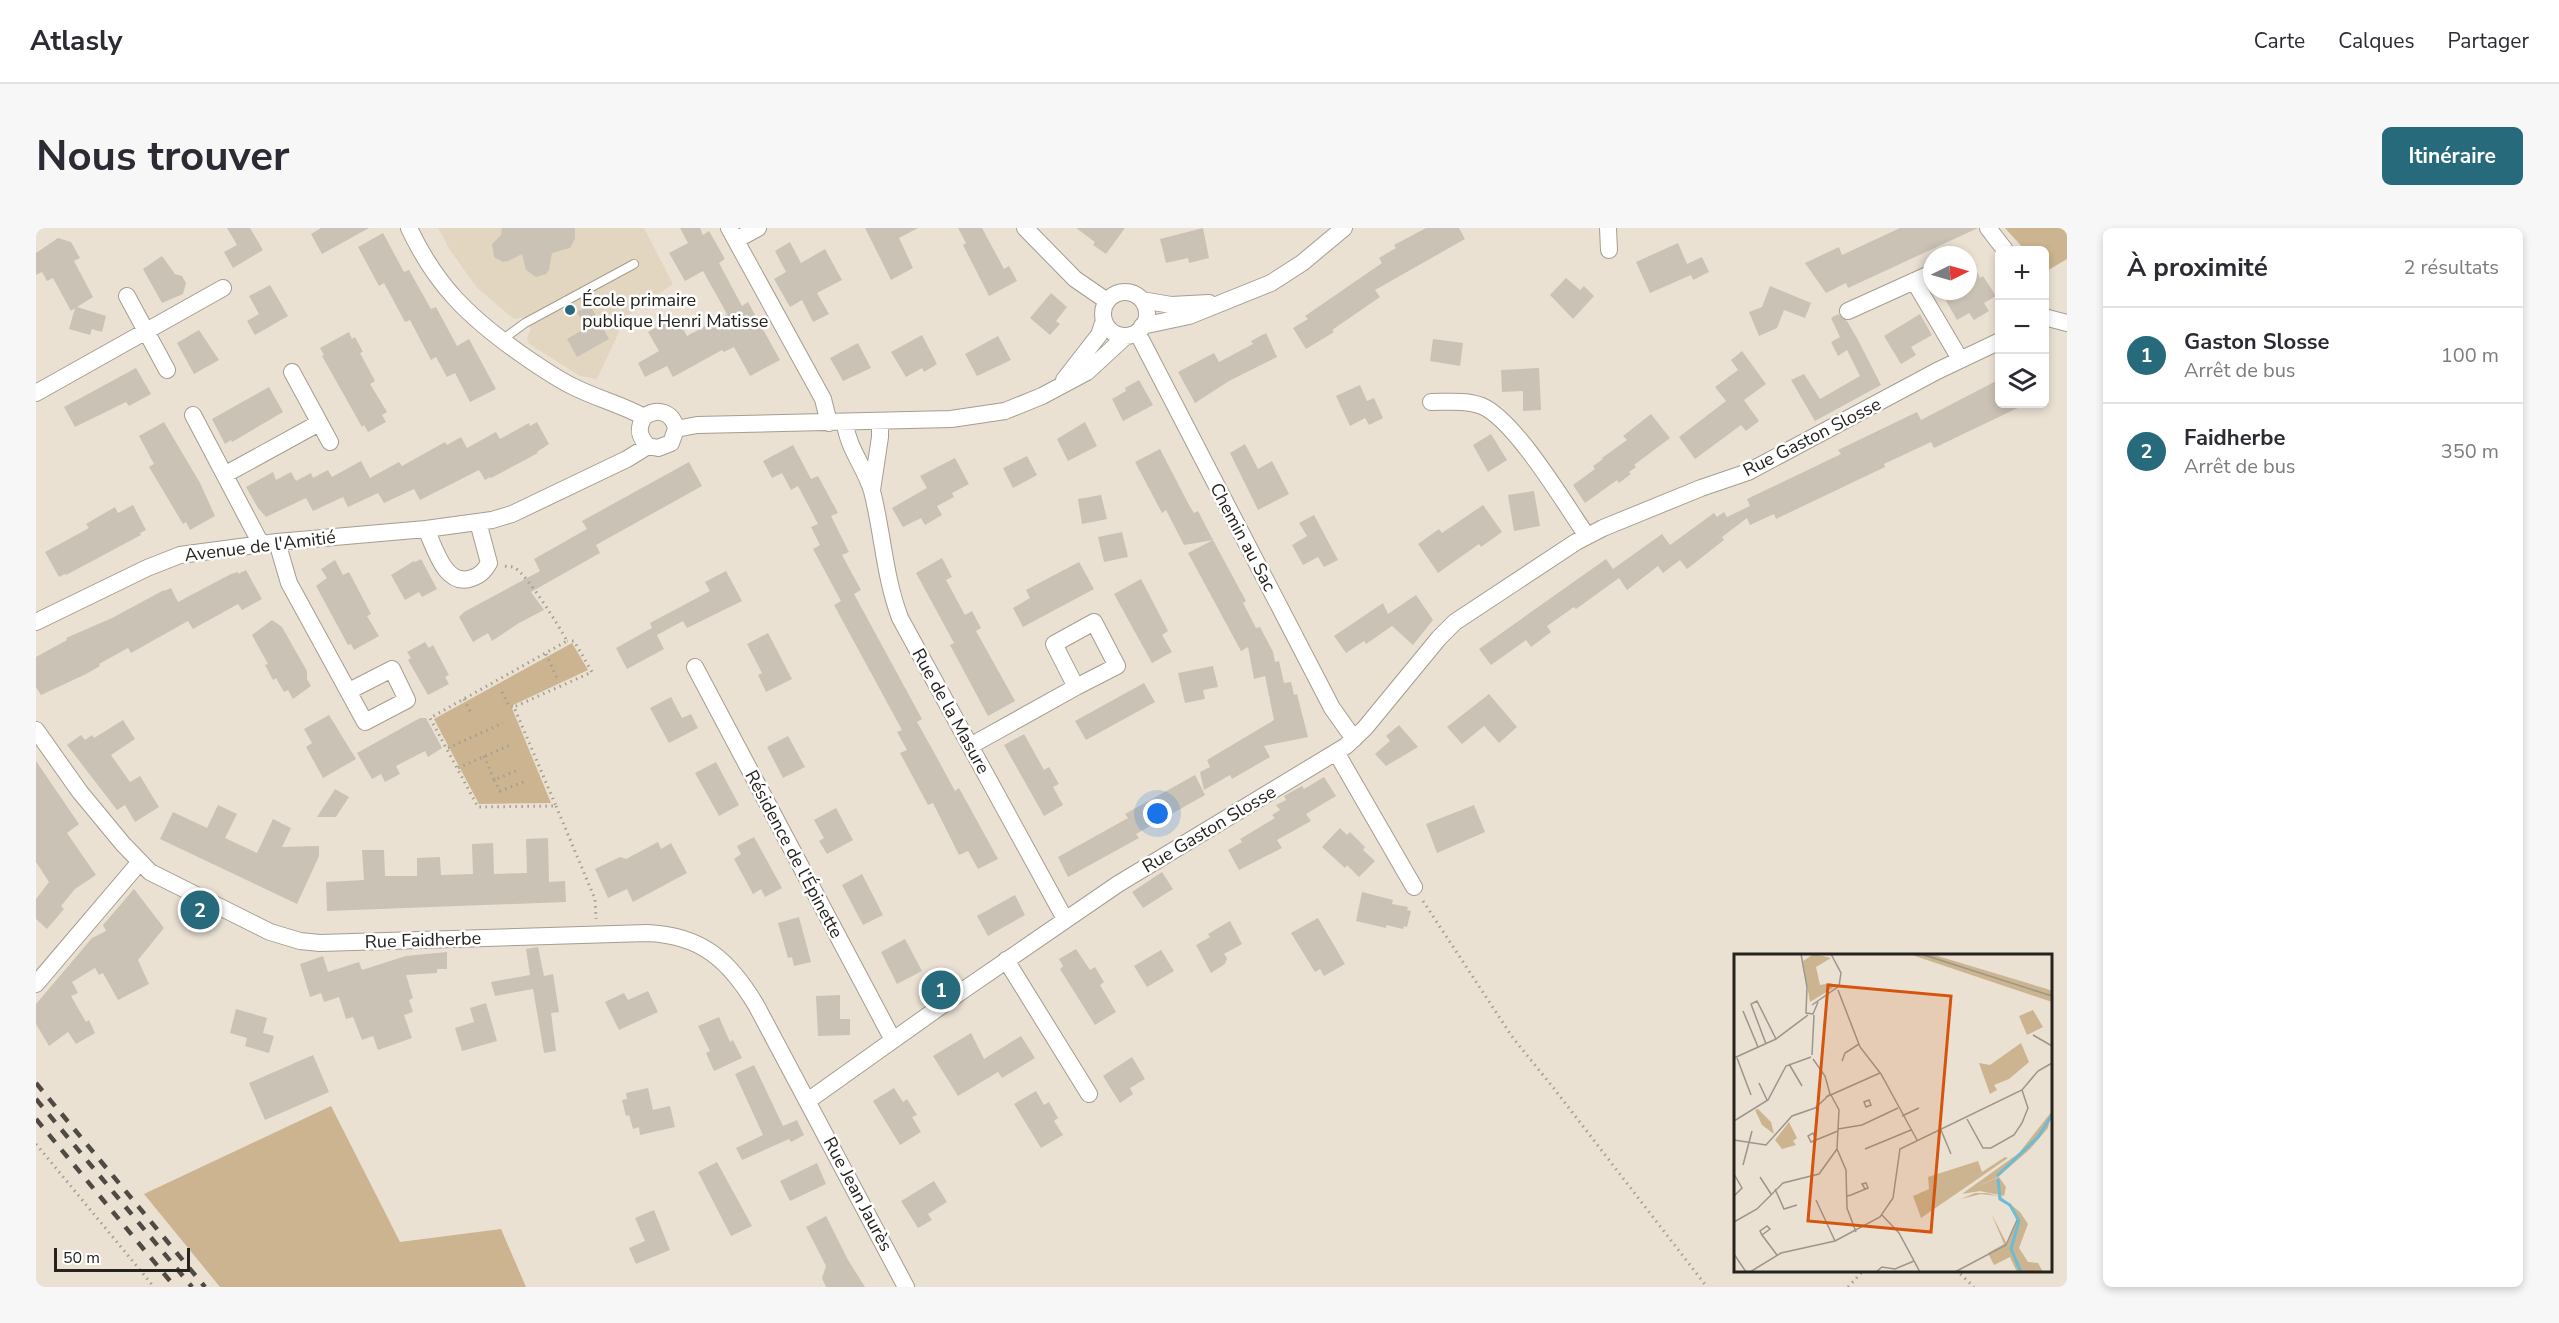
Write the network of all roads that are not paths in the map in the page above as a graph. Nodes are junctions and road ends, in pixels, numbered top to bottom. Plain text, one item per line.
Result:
1 (409, 228) edge
2 (758, 228) edge
3 (1025, 228) edge
4 (1344, 228) edge
5 (1608, 228) edge
6 (1988, 228) edge
7 (732, 234) edge
8 (2002, 246) edge
9 (1609, 249) dead end
10 (633, 264) dead end
11 (1923, 277) edge
12 (1914, 281) junction
13 (223, 288) dead end
14 (127, 296) dead end
15 (1142, 300) junction
16 (1107, 301) junction
17 (1224, 302) junction
18 (1848, 311) dead end
19 (2049, 318) edge
20 (1104, 320) junction
21 (2067, 323) edge
22 (146, 331) junction
23 (1135, 331) junction
24 (501, 340) junction
25 (1995, 343) edge
26 (1960, 359) junction
27 (167, 370) dead end
28 (292, 372) dead end
29 (1055, 389) junction
30 (36, 393) edge
31 (1431, 402) dead end
32 (193, 415) dead end
33 (644, 417) junction
34 (880, 422) junction
35 (320, 423) junction
36 (829, 423) junction
37 (676, 429) junction
38 (330, 442) dead end
39 (648, 446) junction
40 (226, 474) junction
41 (872, 491) junction
42 (478, 522) junction
43 (426, 529) junction
44 (1587, 536) junction
45 (269, 543) junction
46 (36, 622) edge
47 (695, 667) dead end
48 (1077, 687) dead end
49 (349, 692) dead end
50 (36, 730) edge
51 (1354, 739) junction
52 (970, 746) junction
53 (1336, 752) junction
54 (139, 863) junction
55 (1414, 886) road end
56 (1065, 919) junction
57 (1006, 960) junction
58 (36, 984) edge
59 (893, 1040) junction
60 (1089, 1094) dead end
61 (809, 1100) junction
62 (906, 1287) edge

1 - 24 street
2 - 7 street
3 - 16 street
4 - 17 street
5 - 9 street
6 - 8 street
7 - 36 street, Rue de la Masure
10 - 24 lane
11 - 12 street
12 - 18 street
12 - 26 street
13 - 22 street
14 - 22 street
15 - 16 street
15 - 17 street
15 - 23 street
16 - 20 street
17 - 23 street
19 - 21 street
20 - 23 street
20 - 29 street
22 - 27 street
22 - 30 street
23 - 29 street
23 - 51 street, Chemin au Sac
24 - 33 street
25 - 26 street, Rue Gaston Slosse
26 - 44 street, Rue Gaston Slosse
28 - 35 street
29 - 34 street
31 - 44 street
32 - 40 street
33 - 37 street
33 - 39 street
34 - 36 street
34 - 41 street, Rue de la Masure
35 - 38 street
35 - 40 street
36 - 37 street
36 - 41 street, Rue de la Masure
37 - 39 street, Avenue de l'Amitié
39 - 42 street, Avenue de l'Amitié
40 - 45 street
41 - 52 street, Rue de la Masure
42 - 43 street, Avenue de l'Amitié
42 - 43 street
43 - 45 street, Avenue de l'Amitié
44 - 51 street, Rue Gaston Slosse
45 - 46 street, Avenue de l'Amitié
45 - 49 street
47 - 59 street, Résidence de l’Épinette
48 - 52 street
50 - 54 street, Rue Faidherbe
51 - 53 street, Rue Gaston Slosse
52 - 56 street, Rue de la Masure
53 - 55 street
53 - 56 street, Rue Gaston Slosse
54 - 58 street
54 - 61 street, Rue Faidherbe
56 - 57 street, Rue Gaston Slosse
57 - 59 street, Rue Gaston Slosse
57 - 60 street
59 - 61 street, Rue Gaston Slosse
61 - 62 street, Rue Jean Jaurès

